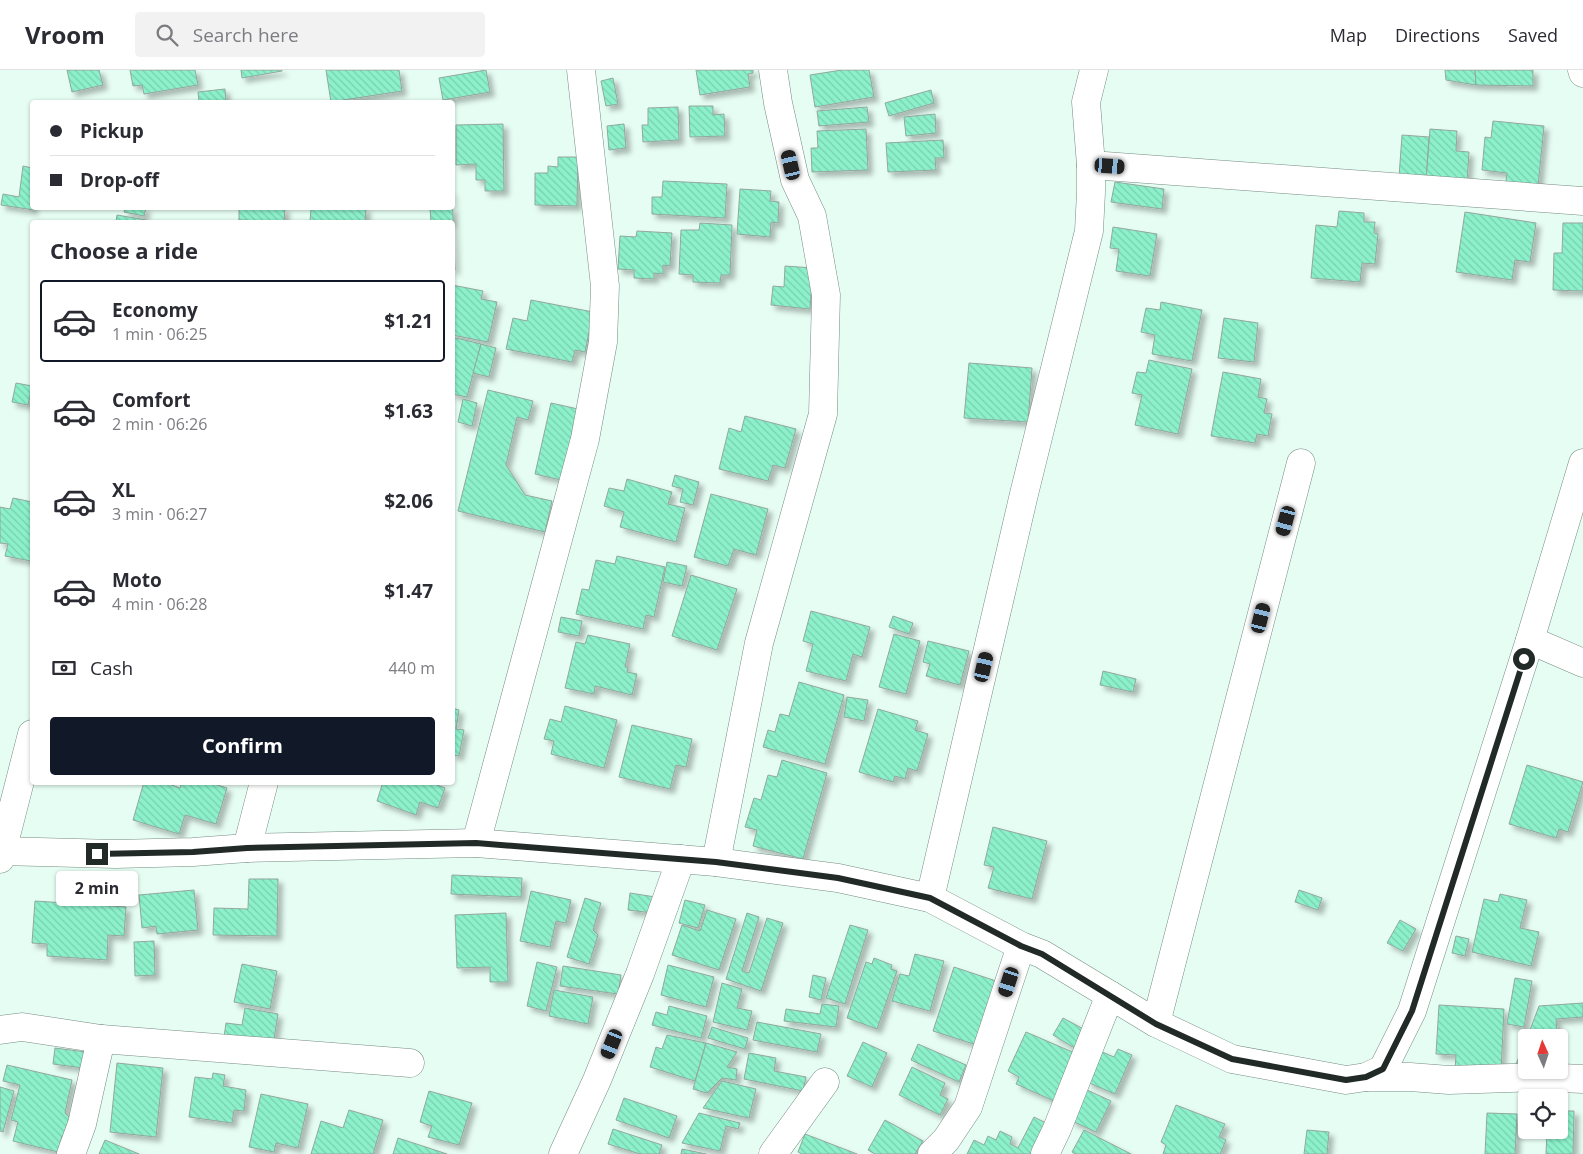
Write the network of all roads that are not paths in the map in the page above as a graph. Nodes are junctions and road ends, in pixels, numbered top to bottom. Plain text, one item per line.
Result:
1 (581, 70) edge
2 (773, 70) edge
3 (1094, 70) edge
4 (1091, 165) junction
5 (1583, 201) edge
6 (1301, 463) dead end
7 (1583, 464) edge
8 (1530, 640) junction
9 (1583, 663) edge
10 (30, 742) edge
11 (263, 785) edge
12 (476, 843) junction
13 (247, 848) junction
14 (0, 854) edge
15 (681, 859) junction
16 (716, 862) junction
17 (930, 898) junction
18 (1021, 946) junction
19 (1110, 996) junction
20 (1156, 1024) junction
21 (0, 1030) edge
22 (101, 1039) junction
23 (410, 1063) dead end
24 (1366, 1077) junction
25 (1583, 1079) edge
26 (825, 1082) dead end
27 (71, 1154) edge
28 (563, 1154) edge
29 (773, 1154) edge
30 (932, 1154) edge
31 (1045, 1154) edge

1 - 12 street
2 - 16 street
3 - 4 street
4 - 5 street
4 - 17 street
6 - 20 street
7 - 8 street
8 - 9 street
8 - 24 street
10 - 14 street
11 - 13 street
12 - 13 street
12 - 15 street
13 - 14 street
15 - 16 street
15 - 28 street
16 - 17 street
17 - 18 street
18 - 19 street
18 - 30 street
19 - 20 street
19 - 31 street
20 - 24 street
21 - 22 street
22 - 23 street
22 - 27 street
24 - 25 street
26 - 29 street

